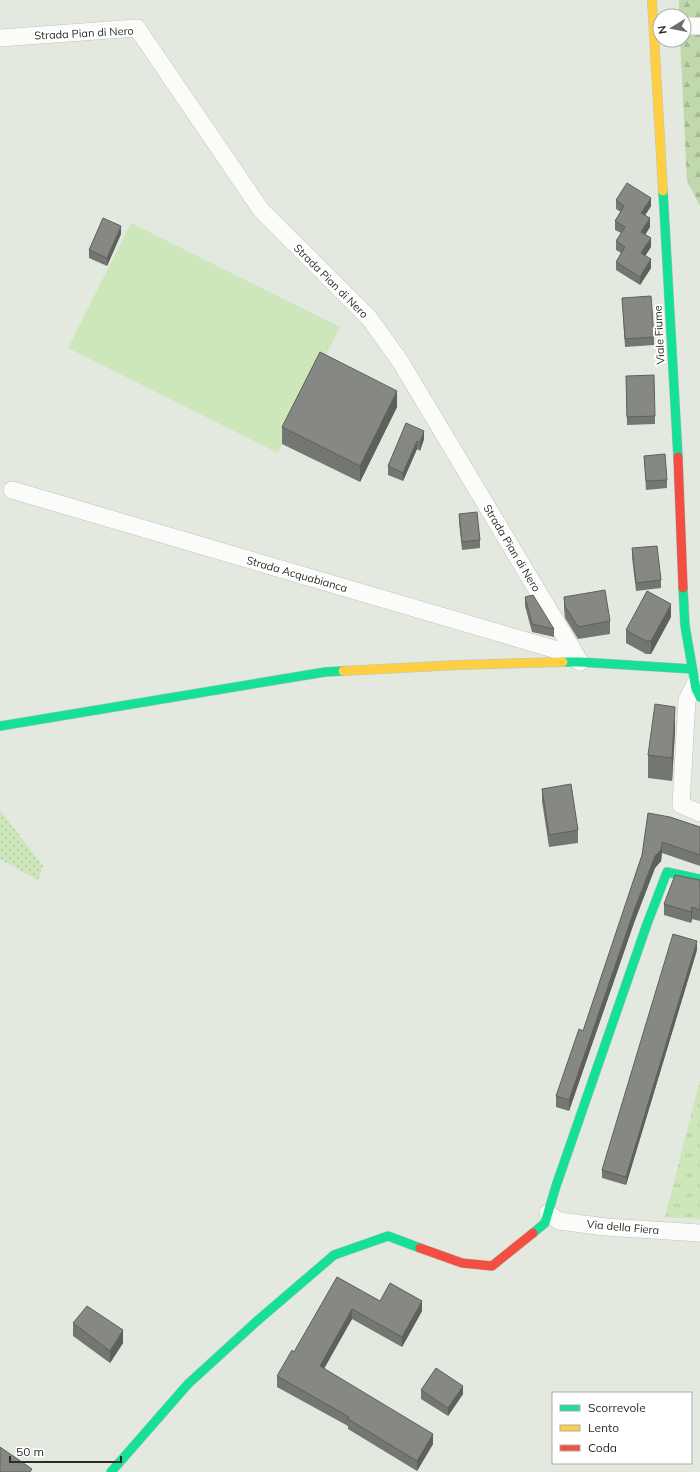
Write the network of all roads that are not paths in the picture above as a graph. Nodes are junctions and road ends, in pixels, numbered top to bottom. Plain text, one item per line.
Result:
1 (0, 38) edge
2 (658, 48) edge
3 (12, 490) dead end
4 (580, 662) junction
5 (696, 683) edge
6 (0, 726) edge
7 (700, 813) edge
8 (700, 879) edge
9 (548, 1213) junction
10 (700, 1233) edge
11 (111, 1472) edge

1 - 4 street, Strada Pian di Nero
2 - 5 street, Viale Fiume
3 - 4 street, Strada Acquabianca
4 - 5 street, Strada Acquabianca
4 - 6 street, Strada Acquabianca
5 - 7 street
8 - 9 street
9 - 10 street, Via della Fiera
9 - 11 street

